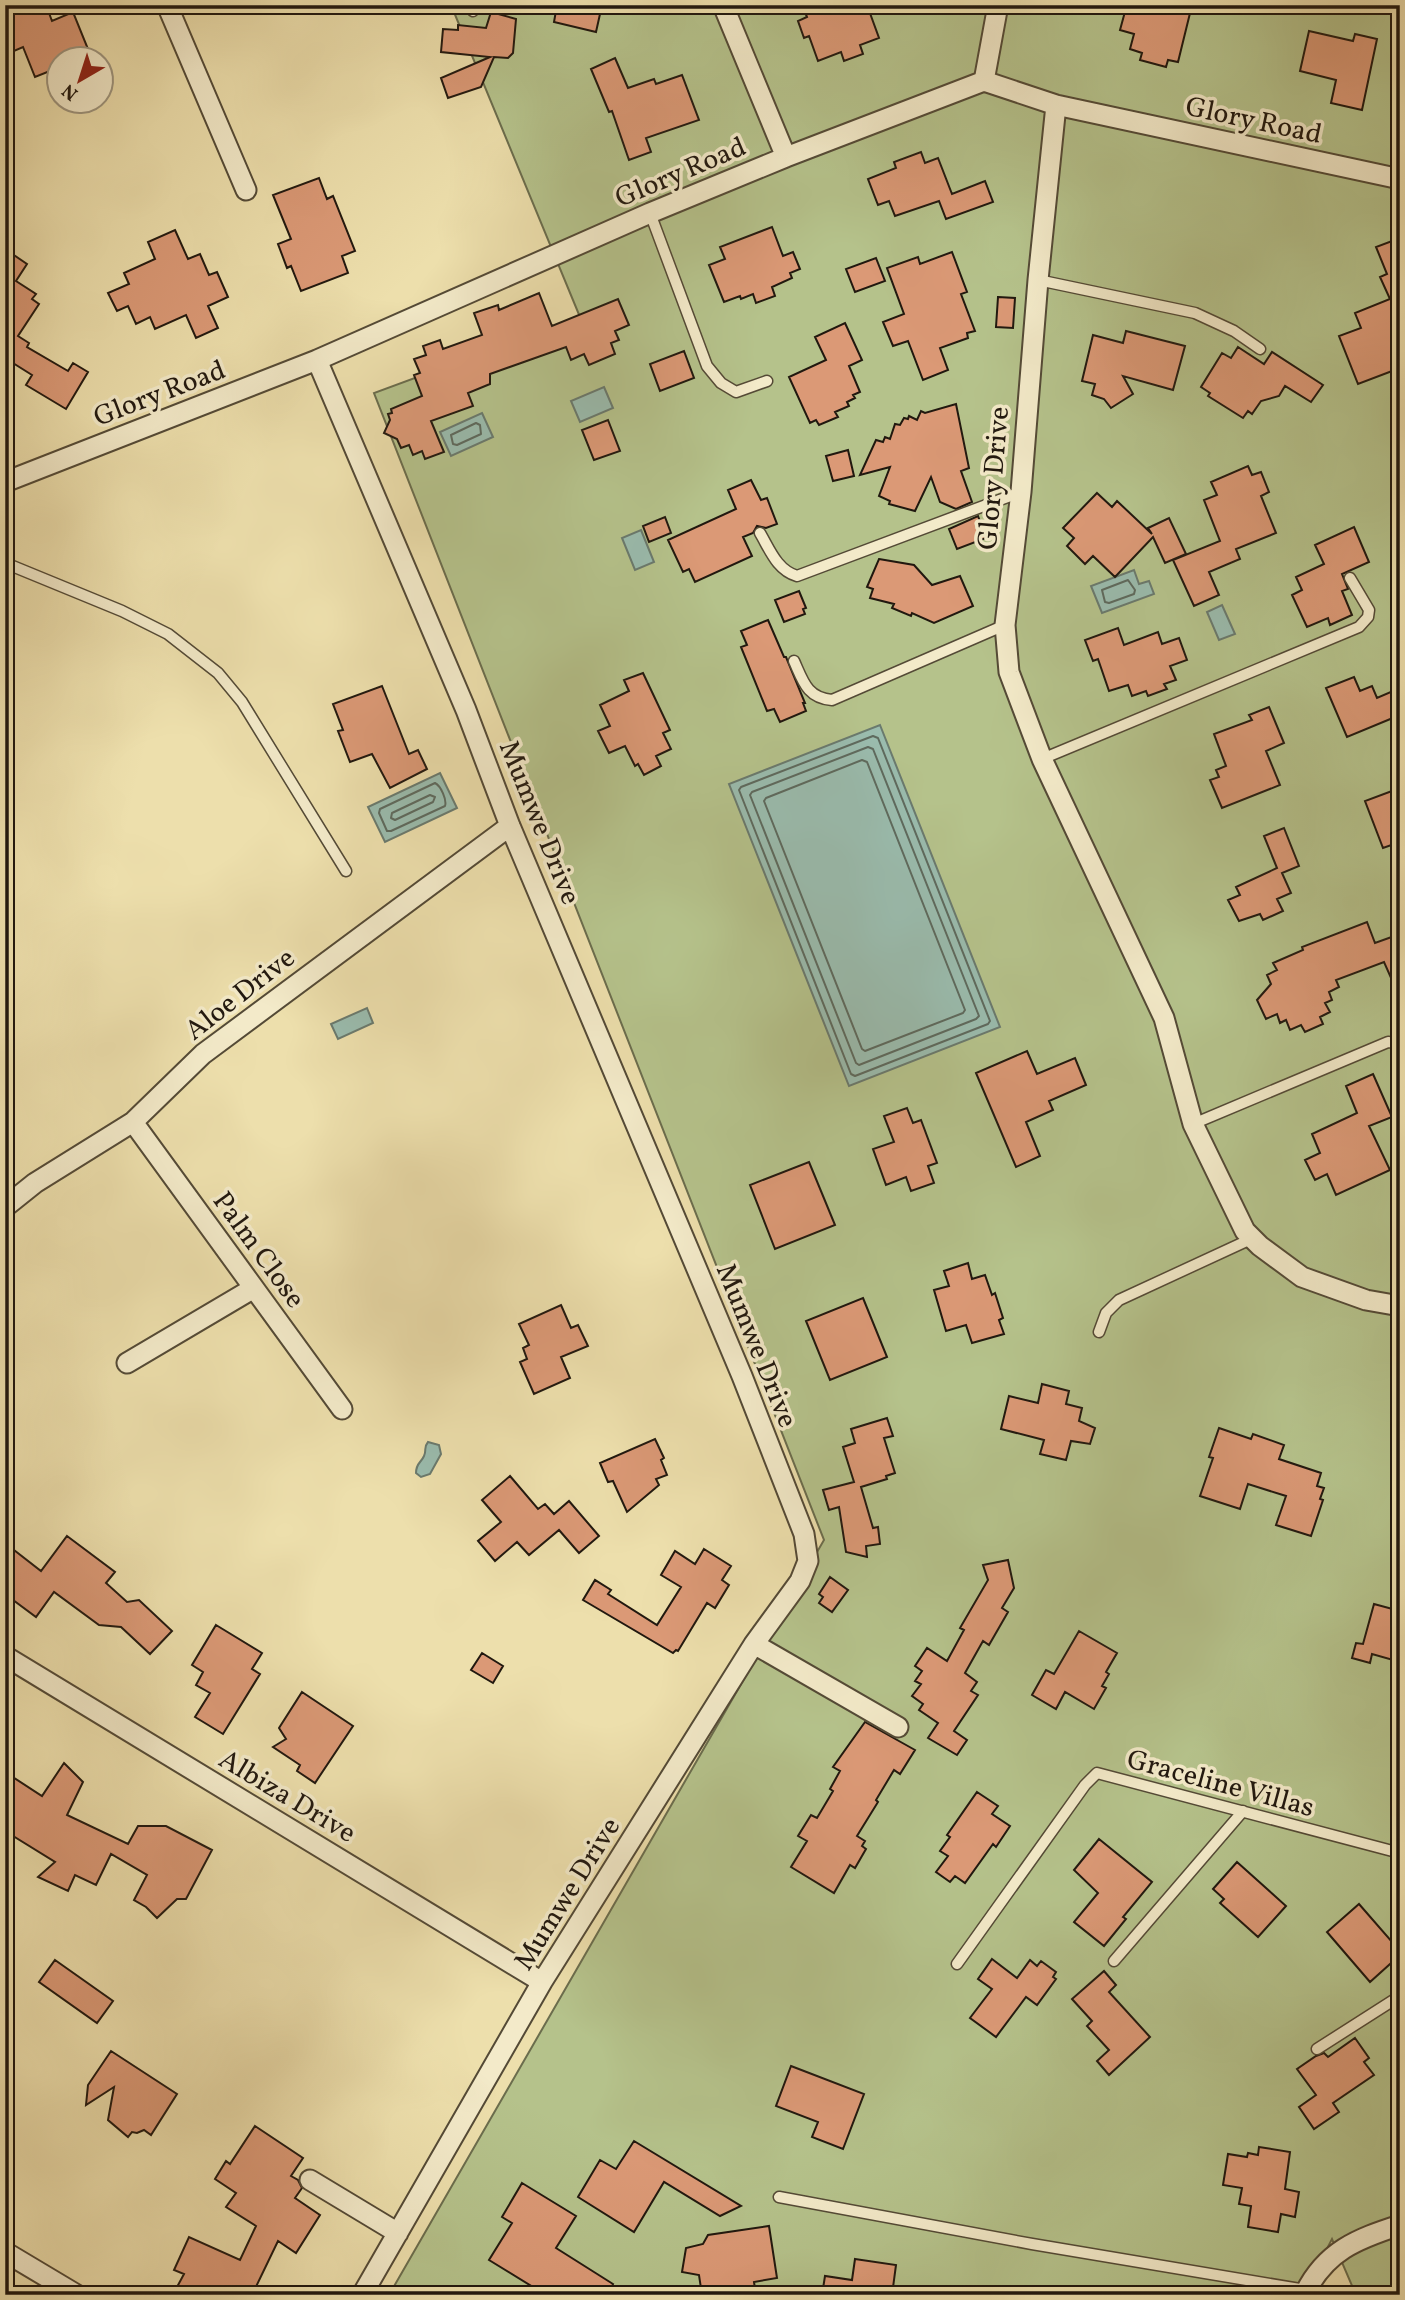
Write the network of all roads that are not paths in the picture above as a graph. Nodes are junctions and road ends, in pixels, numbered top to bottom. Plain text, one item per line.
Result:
1 (167, 5) edge
2 (723, 5) edge
3 (998, 5) edge
4 (984, 81) junction
5 (1056, 105) junction
6 (786, 157) junction
7 (1400, 178) edge
8 (246, 190) dead end
9 (650, 213) junction
10 (1038, 280) junction
11 (1260, 349) dead end
12 (317, 360) junction
13 (767, 381) dead end
14 (5, 482) edge
15 (1021, 492) junction
16 (760, 533) dead end
17 (5, 563) edge
18 (1350, 578) dead end
19 (1005, 625) junction
20 (794, 661) dead end
21 (1042, 760) junction
22 (510, 826) junction
23 (346, 871) dead end
24 (1400, 1043) edge
25 (133, 1122) junction
26 (1193, 1124) junction
27 (5, 1207) edge
28 (1251, 1238) junction
29 (254, 1288) junction
30 (1400, 1306) edge
31 (1099, 1332) dead end
32 (127, 1363) dead end
33 (342, 1409) dead end
34 (754, 1644) junction
35 (5, 1656) edge
36 (898, 1727) dead end
37 (1243, 1811) junction
38 (1400, 1853) edge
39 (1114, 1961) dead end
40 (957, 1964) dead end
41 (542, 1982) junction
42 (1400, 1996) edge
43 (1317, 2049) dead end
44 (310, 2180) dead end
45 (779, 2197) dead end
46 (1400, 2225) edge
47 (398, 2233) junction
48 (5, 2252) edge
49 (1308, 2287) edge
50 (77, 2295) edge
51 (362, 2295) edge

1 - 8 street
2 - 6 street
3 - 4 street
4 - 5 street, Glory Road
4 - 6 street, Glory Road
5 - 7 street, Glory Road
5 - 10 street, Glory Drive
6 - 9 street, Glory Road
9 - 12 street, Glory Road
9 - 13 lane
10 - 11 lane
10 - 15 street, Glory Drive
12 - 14 street, Glory Road
12 - 22 street, Mumwe Drive
15 - 16 lane
15 - 19 street, Glory Drive
17 - 23 lane
18 - 21 lane
19 - 20 lane
19 - 21 street, Glory Drive
21 - 26 street, Glory Drive
22 - 25 street, Aloe Drive
22 - 34 street, Mumwe Drive
24 - 26 lane
25 - 27 street, Aloe Drive
25 - 29 street, Palm Close
26 - 28 street, Glory Drive
28 - 30 street
28 - 31 lane
29 - 32 street
29 - 33 street, Palm Close
34 - 36 street
34 - 41 street, Mumwe Drive
35 - 41 street, Albiza Drive
37 - 38 lane, Graceline Villas
37 - 39 lane
37 - 40 lane, Graceline Villas
41 - 47 street, Mumwe Drive
42 - 43 lane
44 - 47 street
45 - 49 lane
46 - 49 street
47 - 51 street, Mumwe Drive
48 - 50 street

